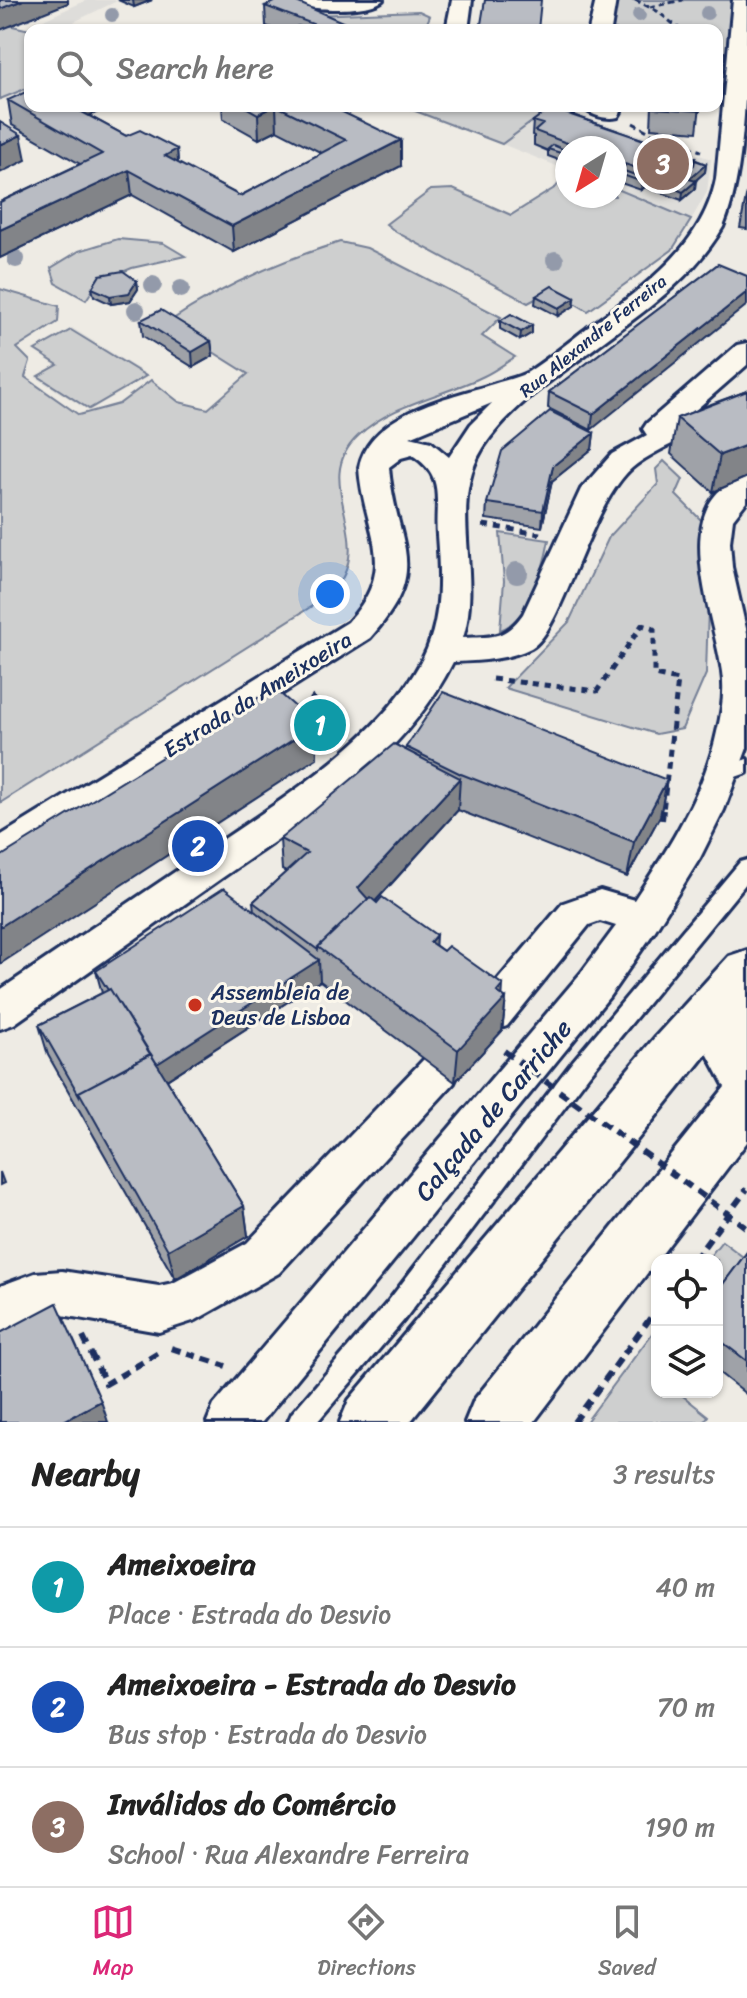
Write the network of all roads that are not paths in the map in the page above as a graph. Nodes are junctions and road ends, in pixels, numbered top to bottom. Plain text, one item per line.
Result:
1 (299, 0) edge
2 (373, 0) edge
3 (462, 0) edge
4 (606, 0) edge
5 (743, 0) edge
6 (458, 24) edge
7 (601, 24) edge
8 (728, 52) edge
9 (747, 351) edge
10 (538, 378) junction
11 (747, 402) edge
12 (635, 452) junction
13 (373, 461) junction
14 (452, 483) junction
15 (747, 486) edge
16 (438, 662) junction
17 (744, 697) edge
18 (736, 770) edge
19 (0, 854) edge
20 (747, 868) edge
21 (641, 920) junction
22 (747, 971) edge
23 (747, 1004) edge
24 (0, 1012) edge
25 (493, 1014) edge
26 (440, 1070) edge
27 (747, 1074) edge
28 (747, 1100) edge
29 (0, 1309) edge
30 (298, 1419) edge
31 (231, 1422) edge
32 (371, 1422) edge
33 (496, 1422) edge

1 - 2 street
3 - 6 street
4 - 7 street
5 - 8 street, Rua Alexandre Ferreira
8 - 10 street, Rua Alexandre Ferreira
9 - 12 street
10 - 13 street
10 - 14 street, Rua Alexandre Ferreira
11 - 12 street
12 - 16 street
13 - 14 street
13 - 19 street, Estrada da Ameixoeira
14 - 16 street, Rua Alexandre Ferreira
15 - 17 street
16 - 24 street
17 - 18 street, Calçada de Carriche
18 - 21 street, Calçada de Carriche
20 - 30 lane
21 - 25 street
21 - 31 street, Calçada de Carriche
22 - 32 highway
23 - 27 highway
26 - 29 street
28 - 33 highway

